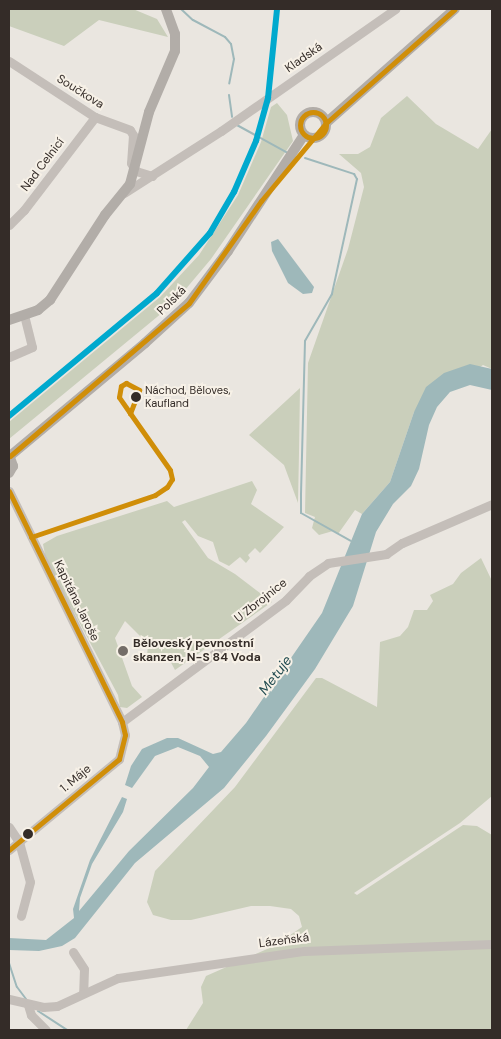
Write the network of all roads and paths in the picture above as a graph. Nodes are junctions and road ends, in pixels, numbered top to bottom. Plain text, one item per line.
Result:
1 (166, 9) edge
2 (395, 9) edge
3 (449, 9) edge
4 (455, 9) edge
5 (427, 34) junction
6 (9, 61) edge
7 (95, 117) junction
8 (324, 120) junction
9 (308, 137) junction
10 (136, 171) junction
11 (152, 176) junction
12 (124, 193) junction
13 (9, 225) edge
14 (24, 315) junction
15 (9, 320) edge
16 (9, 357) edge
17 (9, 456) edge
18 (9, 473) edge
19 (9, 491) edge
20 (492, 504) edge
21 (122, 722) junction
22 (9, 827) edge
23 (19, 842) junction
24 (9, 850) edge
25 (21, 916) dead end
26 (492, 944) edge
27 (73, 952) dead end
28 (83, 993) junction
29 (9, 999) edge
30 (28, 1005) junction
31 (46, 1030) edge

1 - 10 main road, Kladská
2 - 11 street, Kladská
3 - 5 main road
4 - 5 main road
5 - 8 main road
6 - 7 street, Součkova
7 - 10 street, Součkova
7 - 13 street, Nad Celnicí
8 - 9 main road
8 - 9 main road
9 - 17 main road, Polská
10 - 11 street
10 - 12 main road, Kladská
11 - 12 street, Kladská
12 - 14 main road, Kladská
14 - 15 main road, Kladská
14 - 16 street
17 - 18 main road, Polská
19 - 21 street, Kapitána Jaroše
20 - 21 street, U Zbrojnice
21 - 23 street, 1. Máje
22 - 23 street
23 - 24 street, 1. Máje
23 - 25 street
26 - 28 street, Lázeňská
27 - 28 street
28 - 30 street, Lázeňská
29 - 30 street, Lázeňská
30 - 31 street

